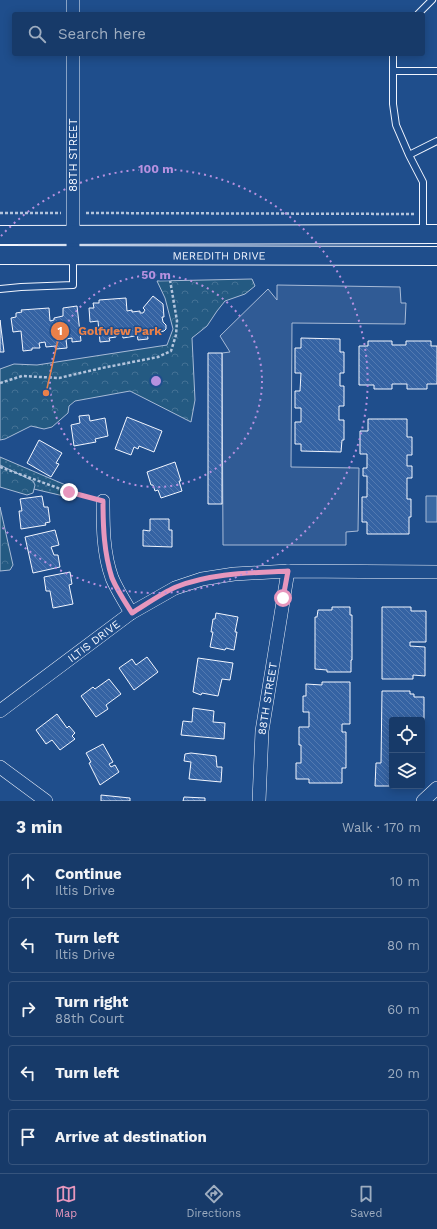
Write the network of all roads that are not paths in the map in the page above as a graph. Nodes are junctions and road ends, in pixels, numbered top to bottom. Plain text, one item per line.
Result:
1 (73, 0) edge
2 (432, 0) edge
3 (73, 12) edge
4 (420, 12) edge
5 (73, 56) edge
6 (393, 56) edge
7 (393, 71) junction
8 (437, 71) edge
9 (437, 140) edge
10 (409, 155) junction
11 (73, 234) junction
12 (430, 234) edge
13 (0, 235) edge
14 (0, 255) edge
15 (73, 255) junction
16 (437, 256) edge
17 (0, 289) edge
18 (103, 501) road end
19 (288, 571) junction
20 (437, 572) edge
21 (132, 613) junction
22 (0, 710) edge
23 (0, 767) edge
24 (436, 791) edge
25 (46, 801) edge
26 (259, 801) edge
27 (422, 801) edge

1 - 3 street
2 - 4 lane
5 - 11 street, 88TH STREET
6 - 7 lane
7 - 8 lane
7 - 10 lane
9 - 10 lane
10 - 12 lane
11 - 12 main road, MEREDITH DRIVE
11 - 13 main road, MEREDITH DRIVE
11 - 15 street, 88TH STREET
14 - 15 main road, MEREDITH DRIVE
15 - 16 main road, MEREDITH DRIVE
15 - 17 lane
18 - 21 street
19 - 20 street, ILTIS DRIVE
19 - 21 street, ILTIS DRIVE
19 - 26 street, 88TH STREET
21 - 22 street, ILTIS DRIVE
23 - 25 street
24 - 27 street

